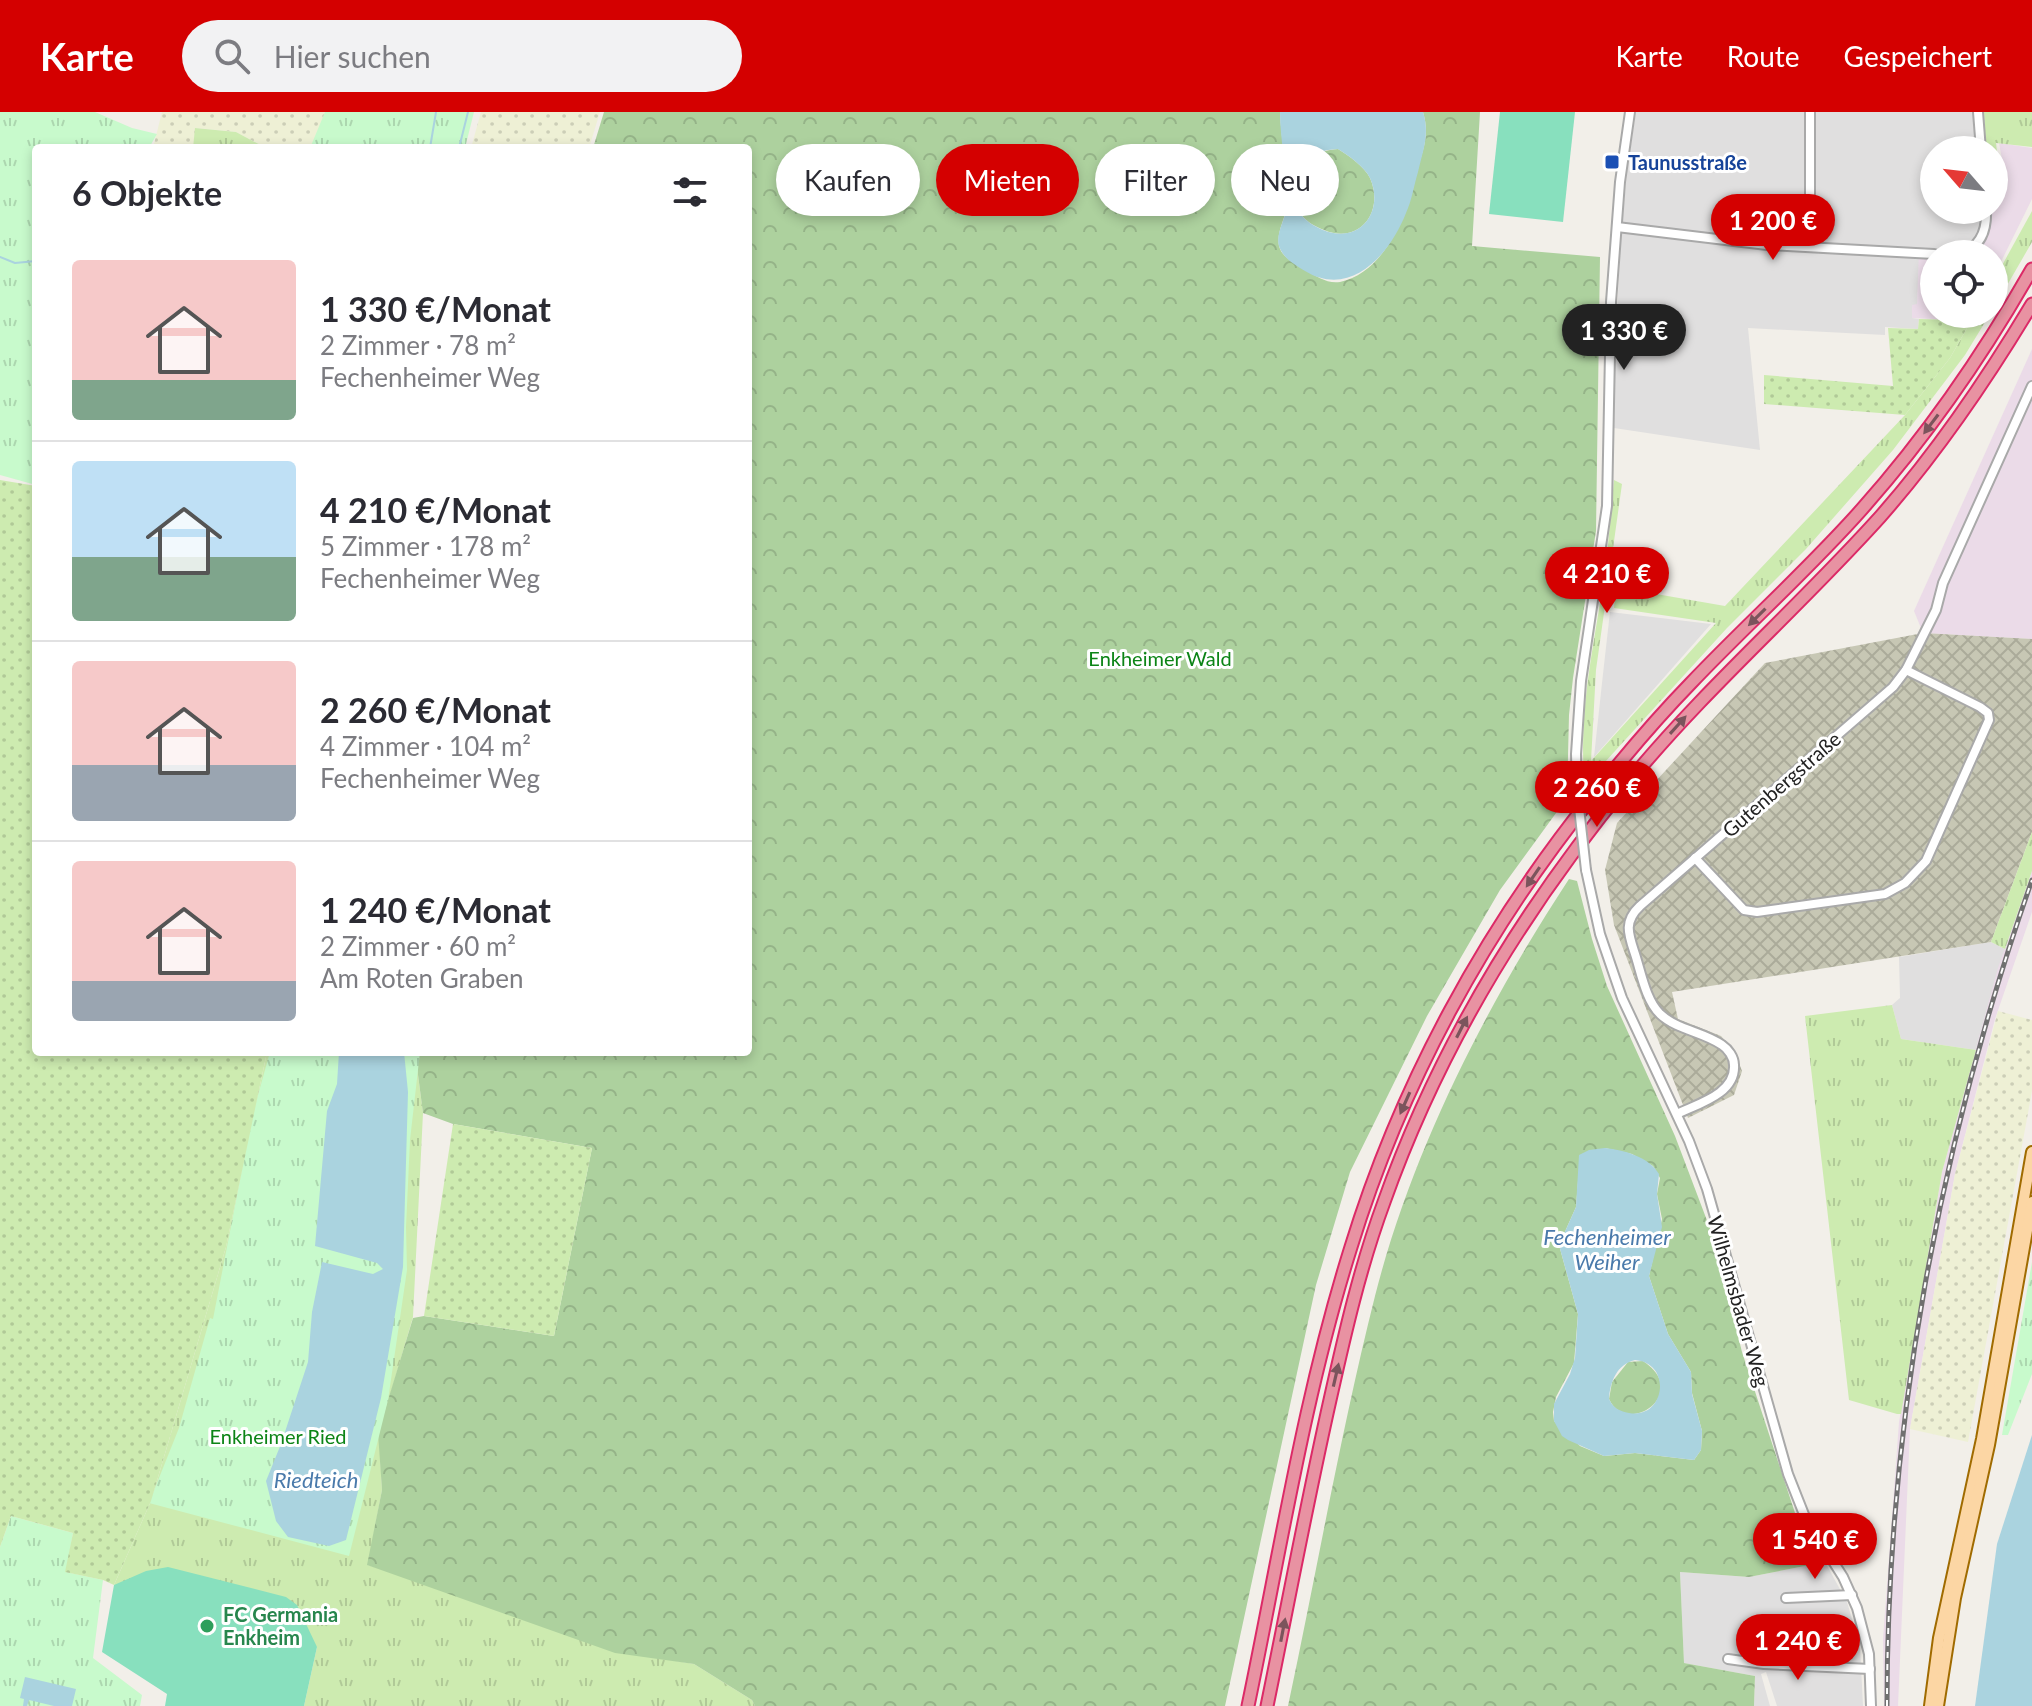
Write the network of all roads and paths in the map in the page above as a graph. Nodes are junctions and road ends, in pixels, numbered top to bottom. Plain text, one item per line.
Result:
1 (1630, 112) edge
2 (1810, 112) edge
3 (1978, 112) edge
4 (1980, 136) edge
5 (1617, 227) junction
6 (1810, 247) junction
7 (1920, 253) edge
8 (2032, 269) edge
9 (2032, 304) edge
10 (2032, 386) edge
11 (1906, 670) junction
12 (1695, 858) junction
13 (1677, 1114) junction
14 (2032, 1152) edge
15 (2032, 1202) edge
16 (1852, 1595) junction
17 (1786, 1598) dead end
18 (1728, 1659) dead end
19 (1870, 1669) junction
20 (1248, 1706) edge
21 (1267, 1706) edge
22 (1871, 1706) edge
23 (1930, 1706) edge
24 (1938, 1706) edge

1 - 5 street, Wilhelmsbader Weg
2 - 6 street
3 - 4 street
5 - 6 street
5 - 13 street, Wilhelmsbader Weg, bridge
6 - 7 street
8 -> 20 highway
21 -> 9 highway
10 - 11 street, Gutenbergstraße
11 - 12 street, Gutenbergstraße
11 - 12 street
12 - 13 street, Gutenbergstraße
13 - 16 street, Wilhelmsbader Weg
14 - 23 main road
15 - 24 main road
16 - 17 street
16 - 19 street, Wilhelmsbader Weg
18 - 19 street
19 - 22 street, Wilhelmsbader Weg

